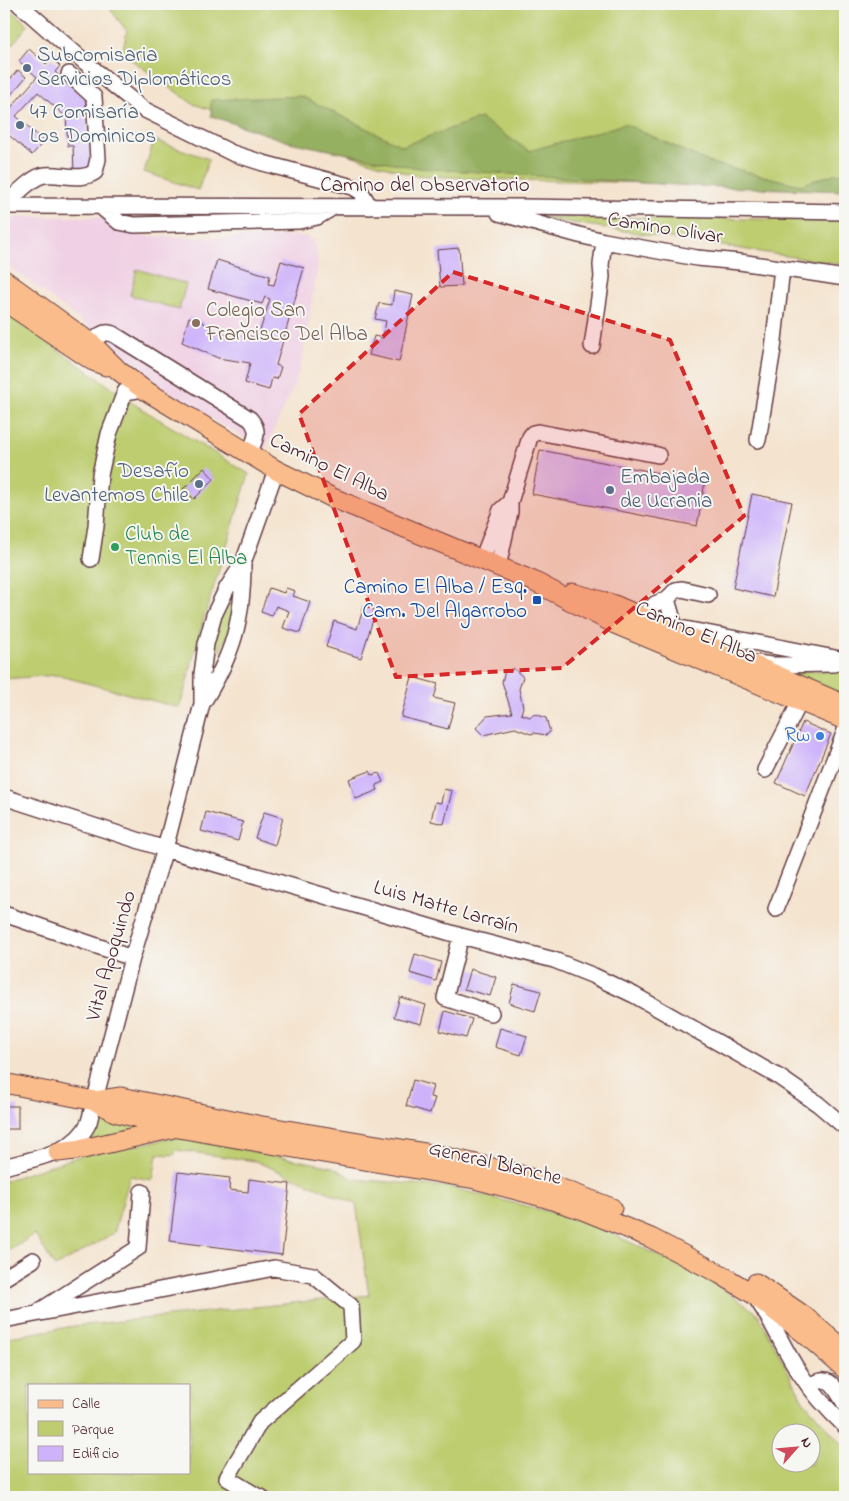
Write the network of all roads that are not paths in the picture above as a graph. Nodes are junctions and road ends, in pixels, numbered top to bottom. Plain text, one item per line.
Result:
1 (19, 4) edge
2 (69, 74) dead end
3 (4, 206) edge
4 (370, 207) junction
5 (481, 207) junction
6 (845, 212) edge
7 (604, 241) junction
8 (782, 268) junction
9 (845, 278) edge
10 (4, 280) edge
11 (4, 301) edge
12 (92, 344) junction
13 (592, 346) dead end
14 (119, 371) junction
15 (143, 389) junction
16 (758, 440) dead end
17 (248, 454) junction
18 (658, 455) dead end
19 (276, 470) junction
20 (90, 559) dead end
21 (243, 563) junction
22 (490, 563) junction
23 (533, 581) junction
24 (708, 595) dead end
25 (667, 599) junction
26 (658, 623) junction
27 (694, 656) junction
28 (739, 660) junction
29 (845, 660) edge
30 (845, 664) edge
31 (800, 702) junction
32 (202, 704) junction
33 (845, 705) edge
34 (845, 720) edge
35 (845, 731) edge
36 (765, 770) dead end
37 (4, 797) edge
38 (165, 848) junction
39 (776, 909) dead end
40 (4, 914) edge
41 (462, 936) junction
42 (132, 958) junction
43 (491, 1013) dead end
44 (4, 1083) edge
45 (95, 1101) junction
46 (178, 1128) junction
47 (845, 1128) edge
48 (58, 1152) junction
49 (4, 1167) edge
50 (142, 1192) dead end
51 (33, 1260) dead end
52 (4, 1278) edge
53 (753, 1294) junction
54 (34, 1315) junction
55 (4, 1320) edge
56 (845, 1351) edge
57 (845, 1369) edge
58 (809, 1386) junction
59 (845, 1404) edge
60 (845, 1426) edge
61 (262, 1497) edge

1 - 4 street
2 - 3 street
3 - 4 street, Camino del Observatorio
4 - 5 street, Camino del Observatorio
5 - 6 street, Camino del Observatorio
5 - 7 street, Camino Olivar
7 - 8 street, Camino Olivar
7 - 13 street
8 - 9 street, Camino Olivar
8 - 16 street
10 - 12 main road, Camino El Alba
11 - 14 main road, Camino El Alba
12 - 14 main road, Camino El Alba
12 - 17 street
14 - 15 main road, Camino El Alba
15 - 17 main road, Camino El Alba
15 - 20 street
17 - 19 main road, Camino El Alba
18 - 22 street
19 - 21 street, Vital Apoquindo
19 - 22 main road, Camino El Alba
21 - 32 street, Vital Apoquindo
21 - 32 street, Vital Apoquindo
22 - 23 main road, Camino El Alba
23 - 26 main road, Camino El Alba
23 - 27 main road, Camino El Alba
24 - 25 street
25 - 26 street
25 - 26 street
26 - 28 main road, Camino El Alba
26 - 29 street
27 - 28 street
27 - 31 main road, Camino El Alba
28 - 30 street
28 - 33 main road, Camino El Alba
31 - 34 main road, Camino El Alba
31 - 36 street
32 - 38 street, Vital Apoquindo
35 - 39 street
37 - 38 street, Luis Matte Larraín
38 - 41 street, Luis Matte Larraín
38 - 42 street, Vital Apoquindo
40 - 42 street
41 - 43 street
41 - 47 street, Luis Matte Larraín
42 - 45 street, Vital Apoquindo
44 - 45 main road, General Blanche
45 - 46 main road, General Blanche
45 - 48 street, Vital Apoquindo
45 - 56 main road, General Blanche
46 - 48 main road
46 - 53 main road, General Blanche
48 - 49 street, Vital Apoquindo
50 - 54 street
51 - 52 street
53 - 57 main road, General Blanche
53 - 58 street
54 - 55 street
54 - 61 street
58 - 59 street
58 - 60 street

